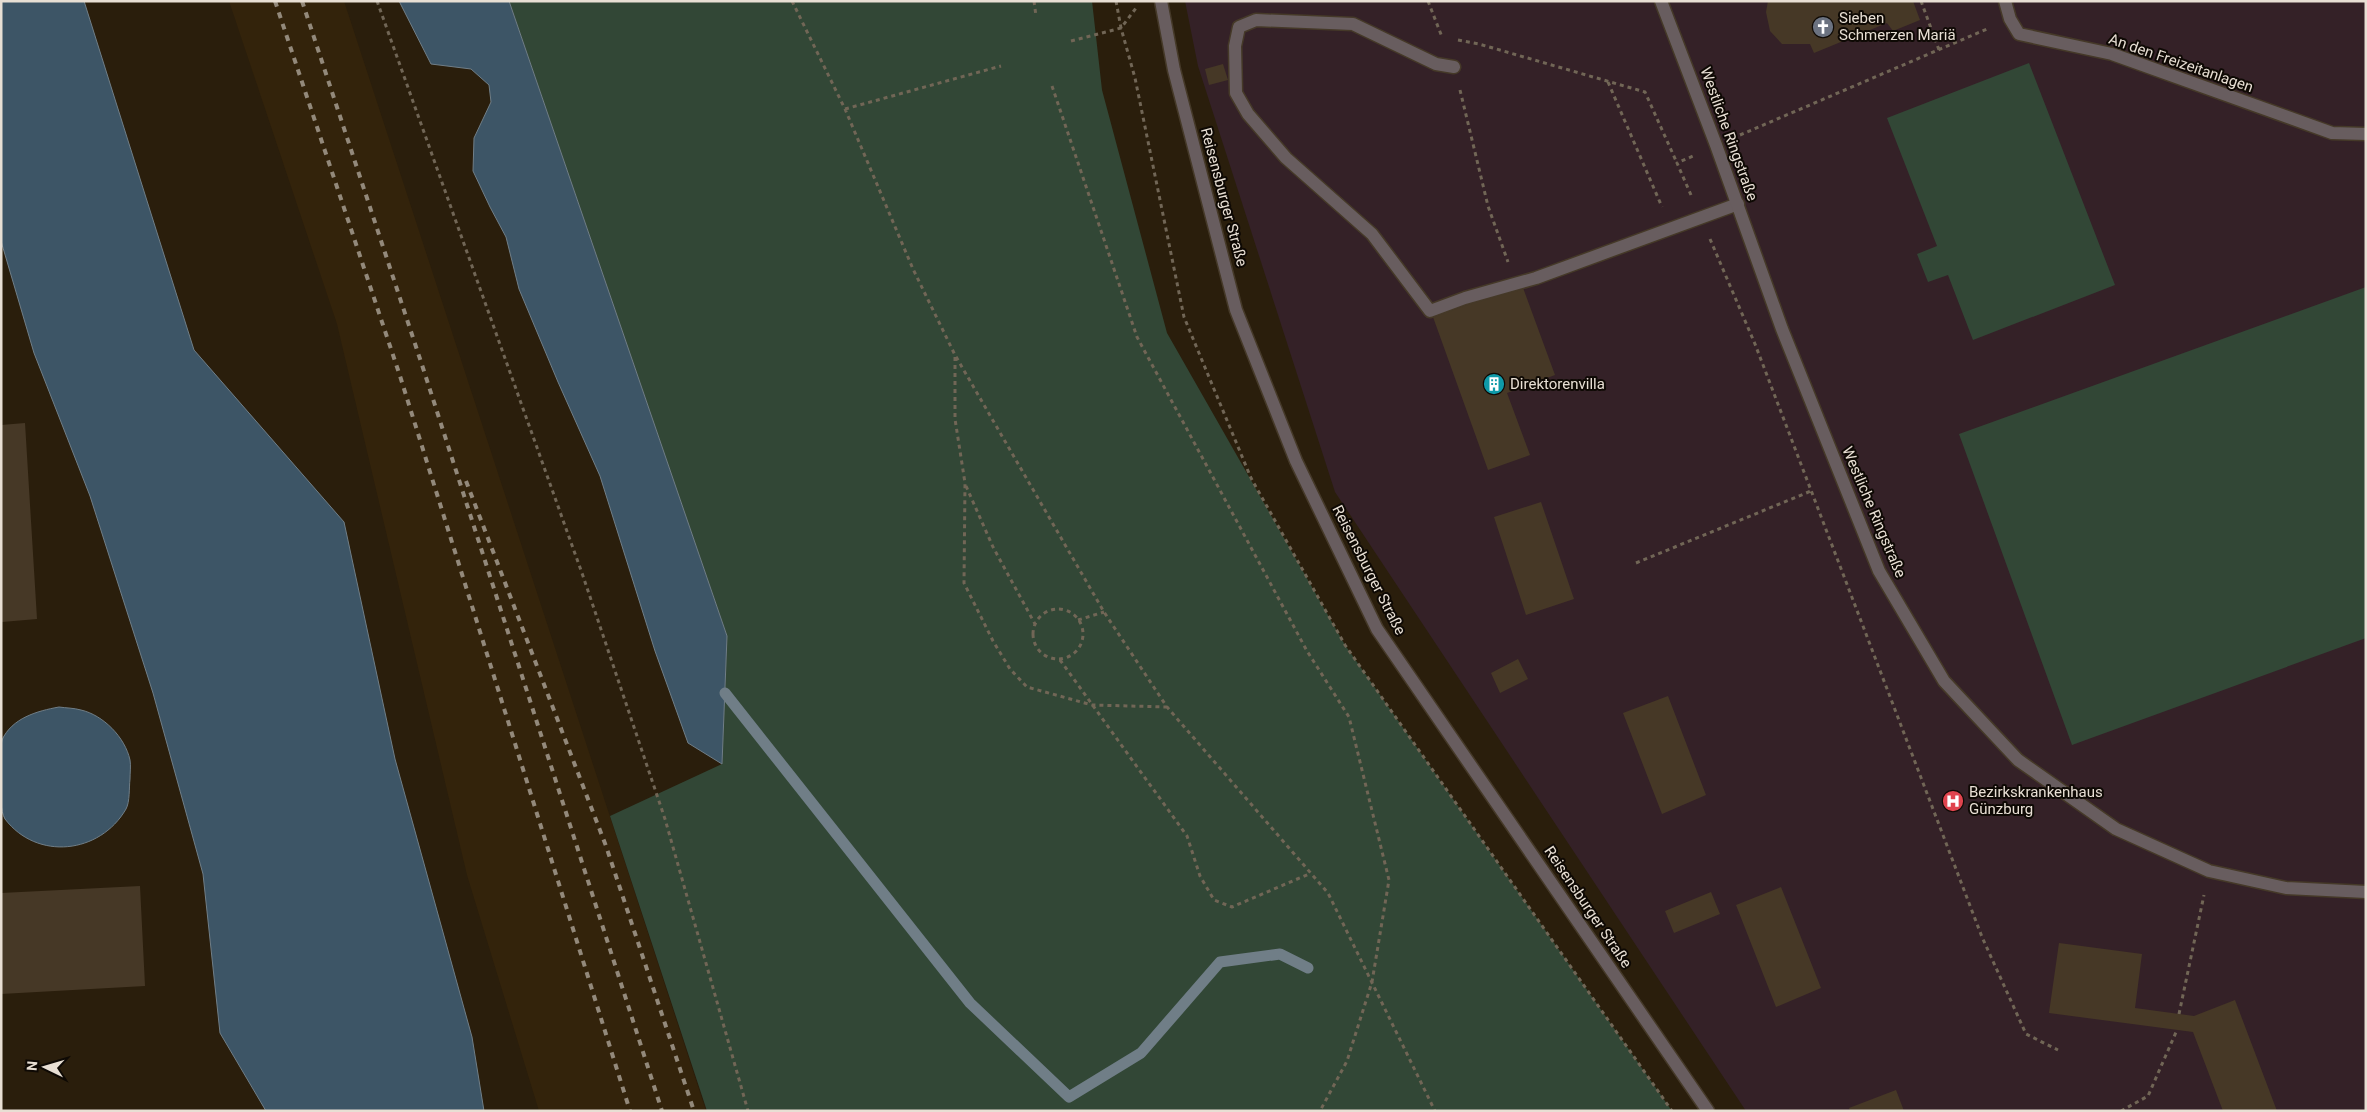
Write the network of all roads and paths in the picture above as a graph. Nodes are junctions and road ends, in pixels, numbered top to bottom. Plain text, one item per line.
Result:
1 (377, 1) edge
2 (792, 1) edge
3 (1034, 1) edge
4 (1142, 1) edge
5 (1161, 1) edge
6 (1428, 1) edge
7 (1661, 1) edge
8 (1921, 1) edge
9 (2004, 1) edge
10 (1036, 16) dead end
11 (2010, 20) junction
12 (1440, 37) junction
13 (1071, 41) dead end
14 (1939, 50) junction
15 (1001, 66) dead end
16 (1454, 67) junction
17 (1608, 82) junction
18 (1052, 86) dead end
19 (845, 109) junction
20 (2366, 134) edge
21 (1716, 145) junction
22 (1677, 164) junction
23 (1738, 204) junction
24 (1700, 217) junction
25 (1671, 228) junction
26 (1515, 284) junction
27 (955, 355) junction
28 (965, 484) junction
29 (1811, 491) junction
30 (1636, 563) dead end
31 (1104, 612) junction
32 (1078, 620) junction
33 (1035, 624) junction
34 (1060, 660) junction
35 (1092, 705) junction
36 (1167, 707) junction
37 (2209, 871) junction
38 (1309, 874) junction
39 (2366, 892) edge
40 (1372, 982) junction
41 (2179, 1014) dead end
42 (2177, 1030) dead end
43 (2058, 1050) dead end
44 (748, 1111) edge
45 (1320, 1111) edge
46 (1435, 1111) edge
47 (1708, 1111) edge
48 (2121, 1111) edge

1 - 44 path
2 - 19 path
3 - 10 path
4 - 13 path
5 - 47 street, Reisensburger Straße
6 - 12 path
7 - 21 street, Westliche Ringstraße
8 - 14 path
9 - 11 street, An den Freizeitanlagen
11 - 14 path
11 - 20 street, An den Freizeitanlagen
12 - 16 path
12 - 17 path
14 - 21 path
15 - 19 path
16 - 26 path
16 - 26 street
17 - 22 path
17 - 25 path
18 - 40 path
19 - 27 path
21 - 22 path
21 - 23 street, Westliche Ringstraße
22 - 24 path
23 - 24 street
23 - 37 street, Westliche Ringstraße
24 - 25 street
24 - 29 path
25 - 26 street
27 - 28 path
27 - 31 path
28 - 33 path
28 - 35 path
29 - 30 path
29 - 43 path
31 - 32 path
31 - 36 path
32 - 33 path
32 - 34 path
33 - 34 path
34 - 35 path
35 - 36 path
35 - 38 path
36 - 38 path
37 - 39 street, Westliche Ringstraße
37 - 41 path
38 - 40 path
40 - 45 path
40 - 46 path
42 - 48 path

